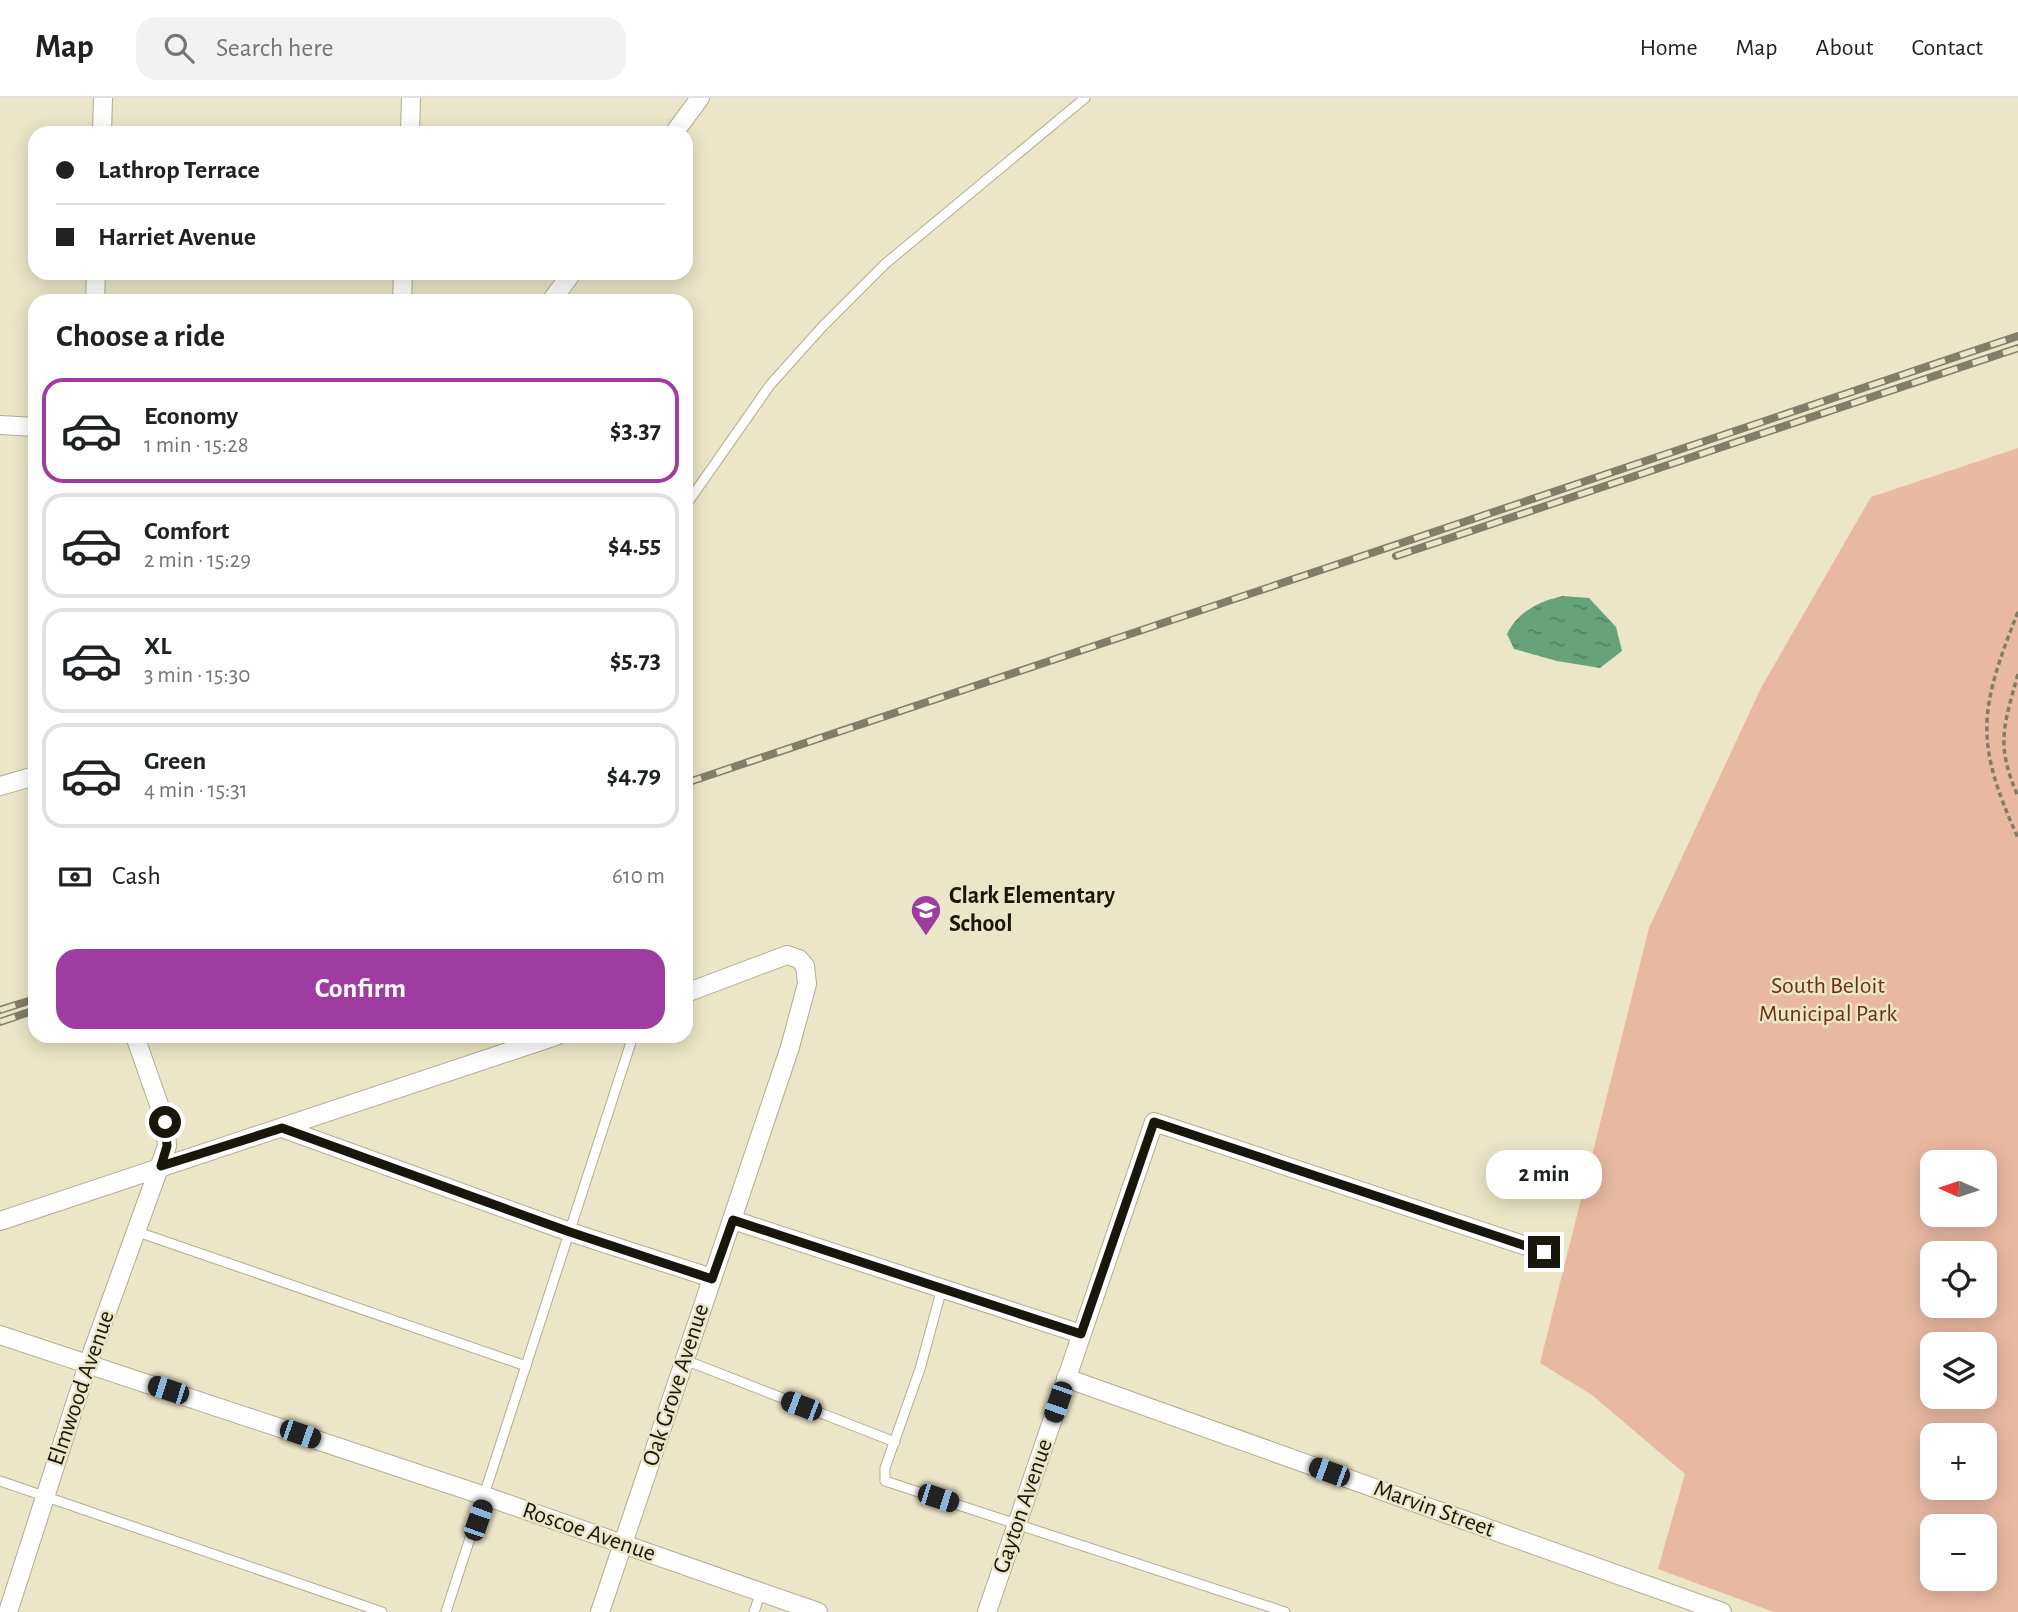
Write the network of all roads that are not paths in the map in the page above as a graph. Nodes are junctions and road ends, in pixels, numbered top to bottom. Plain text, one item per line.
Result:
1 (103, 98) edge
2 (411, 98) edge
3 (700, 98) edge
4 (1085, 98) edge
5 (102, 126) edge
6 (410, 126) edge
7 (679, 126) edge
8 (0, 425) edge
9 (28, 427) edge
10 (693, 495) edge
11 (28, 777) edge
12 (0, 786) edge
13 (693, 990) edge
14 (137, 1043) edge
15 (535, 1043) edge
16 (631, 1043) edge
17 (282, 1128) junction
18 (161, 1166) junction
19 (733, 1220) junction
20 (0, 1221) edge
21 (135, 1231) junction
22 (567, 1231) junction
23 (1544, 1252) dead end
24 (712, 1279) junction
25 (942, 1288) junction
26 (1081, 1334) junction
27 (0, 1335) edge
28 (685, 1360) junction
29 (88, 1364) junction
30 (526, 1366) junction
31 (1066, 1378) junction
32 (895, 1442) junction
33 (0, 1481) edge
34 (485, 1496) junction
35 (44, 1498) junction
36 (1017, 1523) junction
37 (623, 1544) junction
38 (761, 1592) junction
39 (8, 1612) edge
40 (382, 1612) edge
41 (446, 1612) edge
42 (600, 1612) edge
43 (754, 1612) edge
44 (818, 1612) edge
45 (987, 1612) edge
46 (1285, 1612) edge
47 (1722, 1612) edge

1 - 5 street
2 - 6 street
3 - 7 street
4 - 10 lane
8 - 9 street
11 - 12 street
13 - 19 street, Oak Grove Avenue
14 - 18 street, Elmwood Avenue
15 - 17 street
16 - 22 lane
17 - 18 street
17 - 22 street
18 - 20 street
18 - 21 street, Elmwood Avenue
19 - 24 street, Oak Grove Avenue
19 - 25 street
21 - 29 street, Elmwood Avenue
21 - 30 lane
22 - 24 street
22 - 30 lane
23 - 26 street, Gayton Avenue
24 - 28 street, Oak Grove Avenue
25 - 26 street
25 - 32 lane
26 - 31 street, Gayton Avenue
27 - 29 street, Roscoe Avenue
28 - 32 lane
28 - 37 street, Oak Grove Avenue
29 - 34 street, Roscoe Avenue
29 - 35 street, Elmwood Avenue
30 - 34 lane
31 - 36 street, Gayton Avenue
31 - 47 street, Marvin Street
32 - 36 lane
33 - 35 lane
34 - 37 street, Roscoe Avenue
34 - 41 lane
35 - 39 street, Elmwood Avenue
35 - 40 lane
36 - 45 street, Gayton Avenue
36 - 46 lane
37 - 38 street, Roscoe Avenue
37 - 42 street, Oak Grove Avenue
38 - 43 lane
38 - 44 street, Roscoe Avenue

